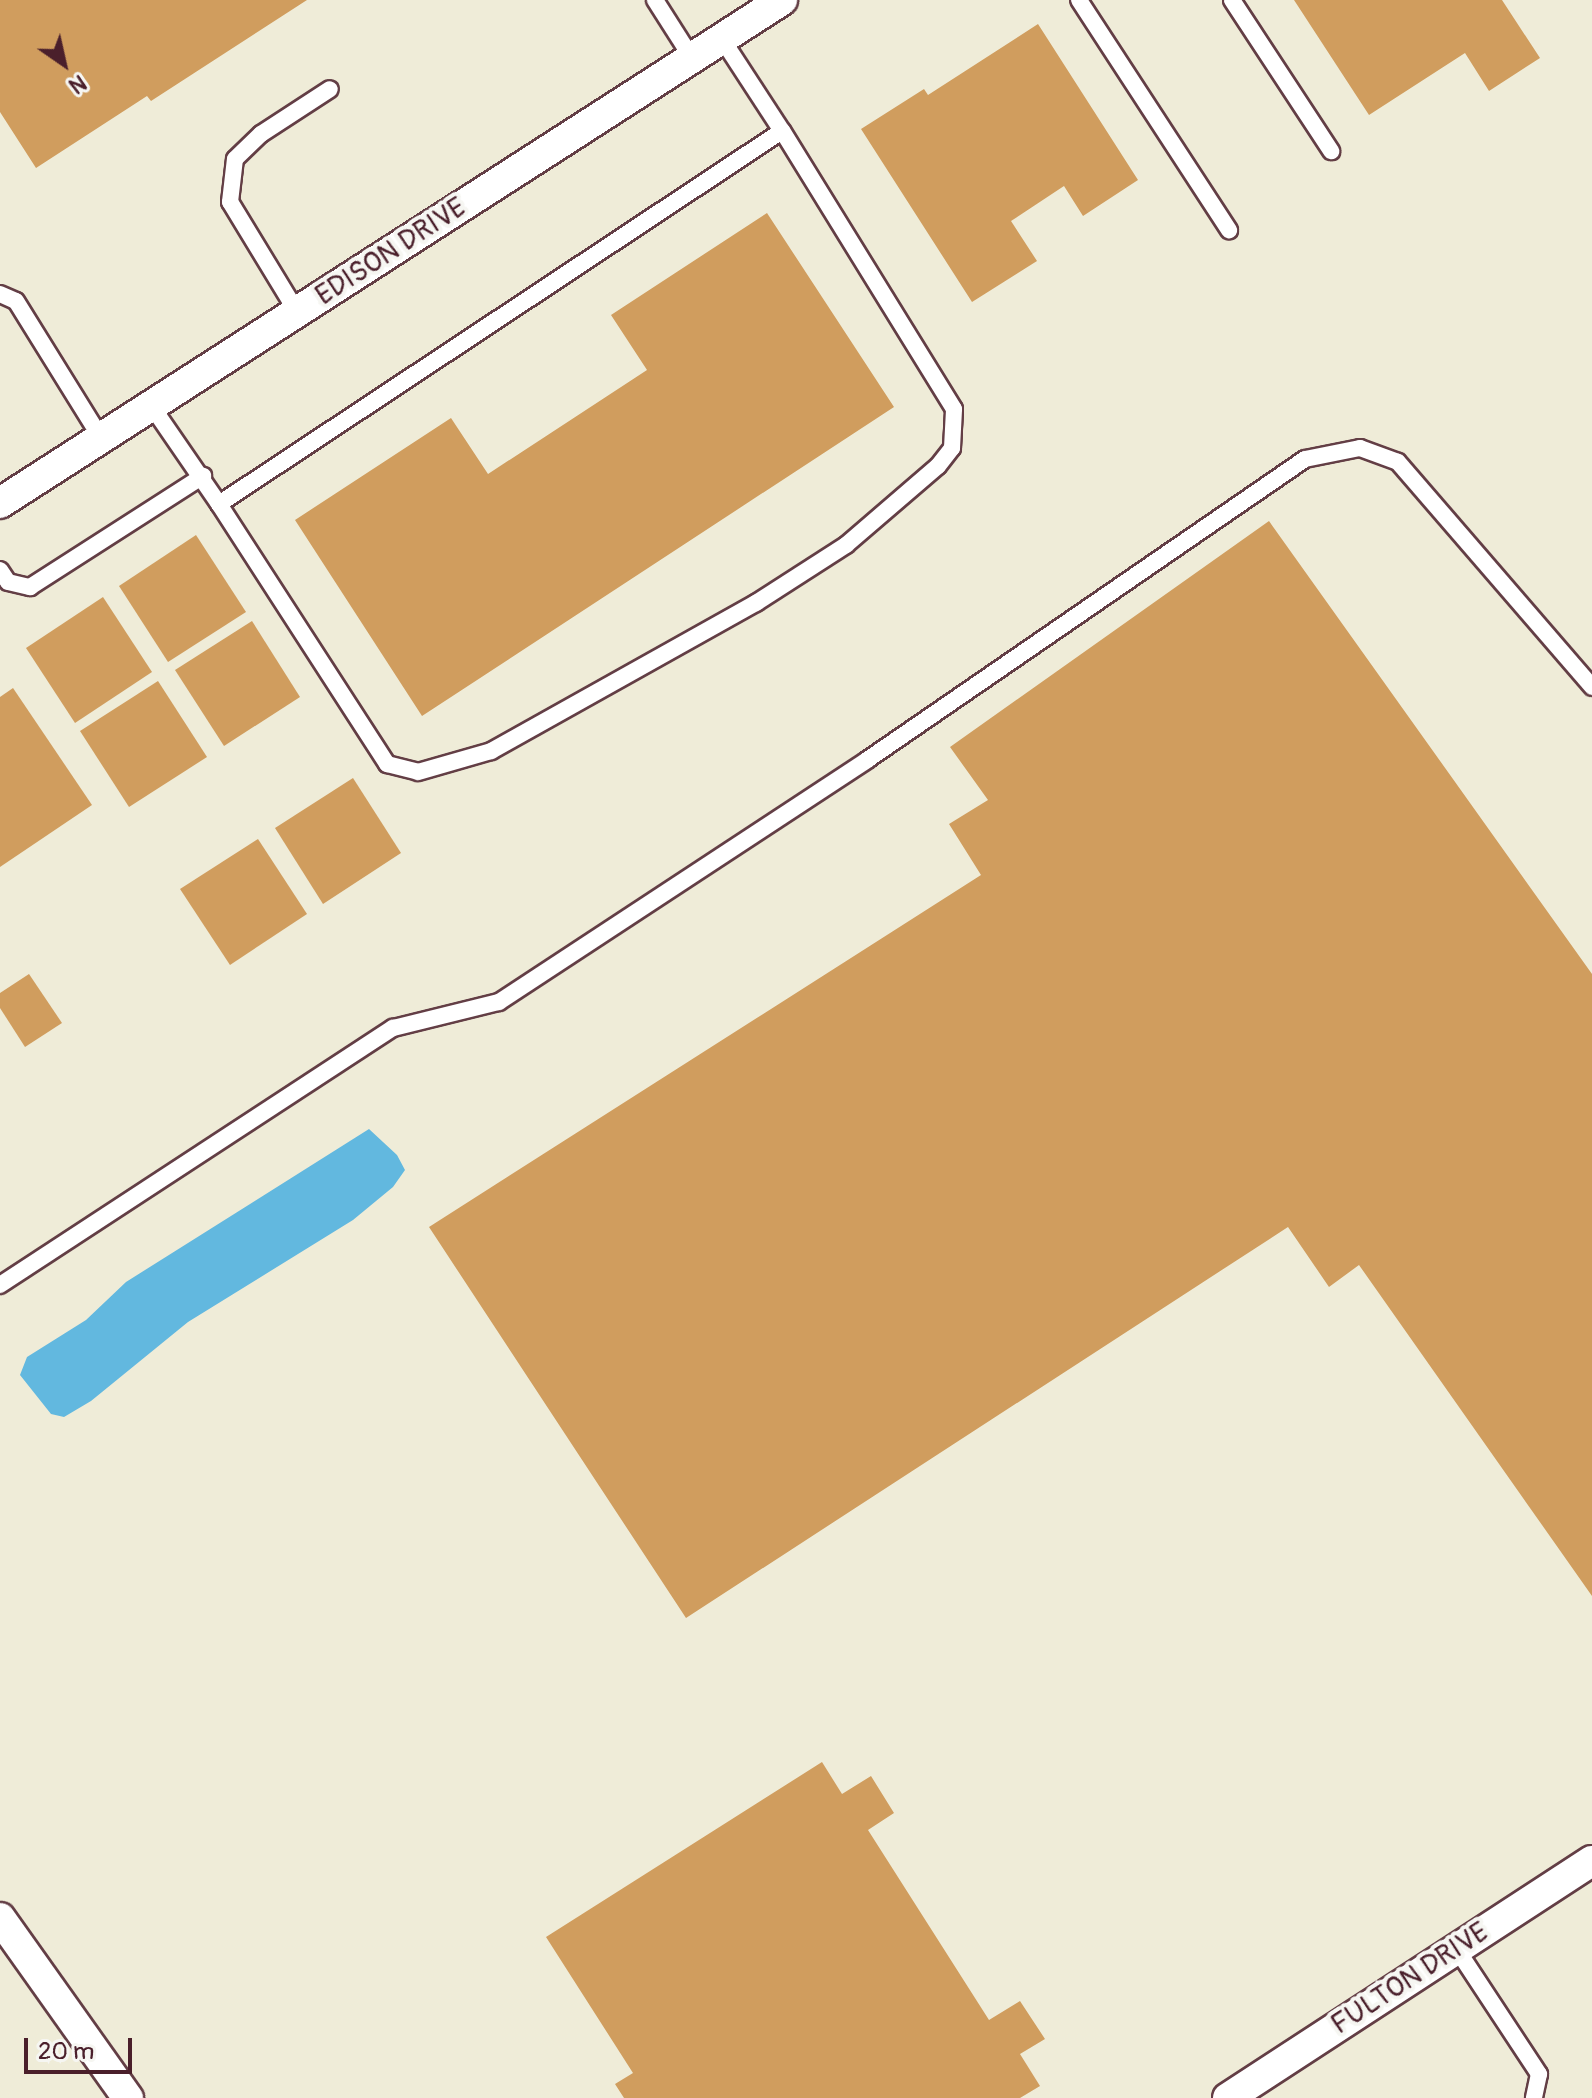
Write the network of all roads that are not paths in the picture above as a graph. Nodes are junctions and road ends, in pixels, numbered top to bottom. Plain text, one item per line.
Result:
1 (655, 0) edge
2 (1079, 0) edge
3 (1232, 0) edge
4 (769, 3) edge
5 (722, 39) junction
6 (692, 58) junction
7 (330, 89) dead end
8 (782, 131) junction
9 (1331, 151) dead end
10 (1229, 230) dead end
11 (0, 294) edge
12 (297, 312) junction
13 (151, 405) junction
14 (101, 438) junction
15 (203, 476) junction
16 (0, 503) edge
17 (219, 504) junction
18 (0, 570) edge
19 (1592, 687) edge
20 (0, 1285) edge
21 (1592, 1861) edge
22 (0, 1918) edge
23 (1456, 1948) junction
24 (128, 2098) edge
25 (1228, 2098) edge
26 (1534, 2098) edge

1 - 6 lane
2 - 10 lane
3 - 9 lane
4 - 5 street, EDISON DRIVE
5 - 6 street, EDISON DRIVE
5 - 8 lane
6 - 12 street, EDISON DRIVE
7 - 12 lane
8 - 17 lane
8 - 17 lane
11 - 14 lane
12 - 13 street, EDISON DRIVE
13 - 14 street, EDISON DRIVE
13 - 15 lane
14 - 16 street, EDISON DRIVE
15 - 17 lane
15 - 18 lane
19 - 20 lane
21 - 23 street, FULTON DRIVE
22 - 24 street
23 - 25 street, FULTON DRIVE
23 - 26 lane

